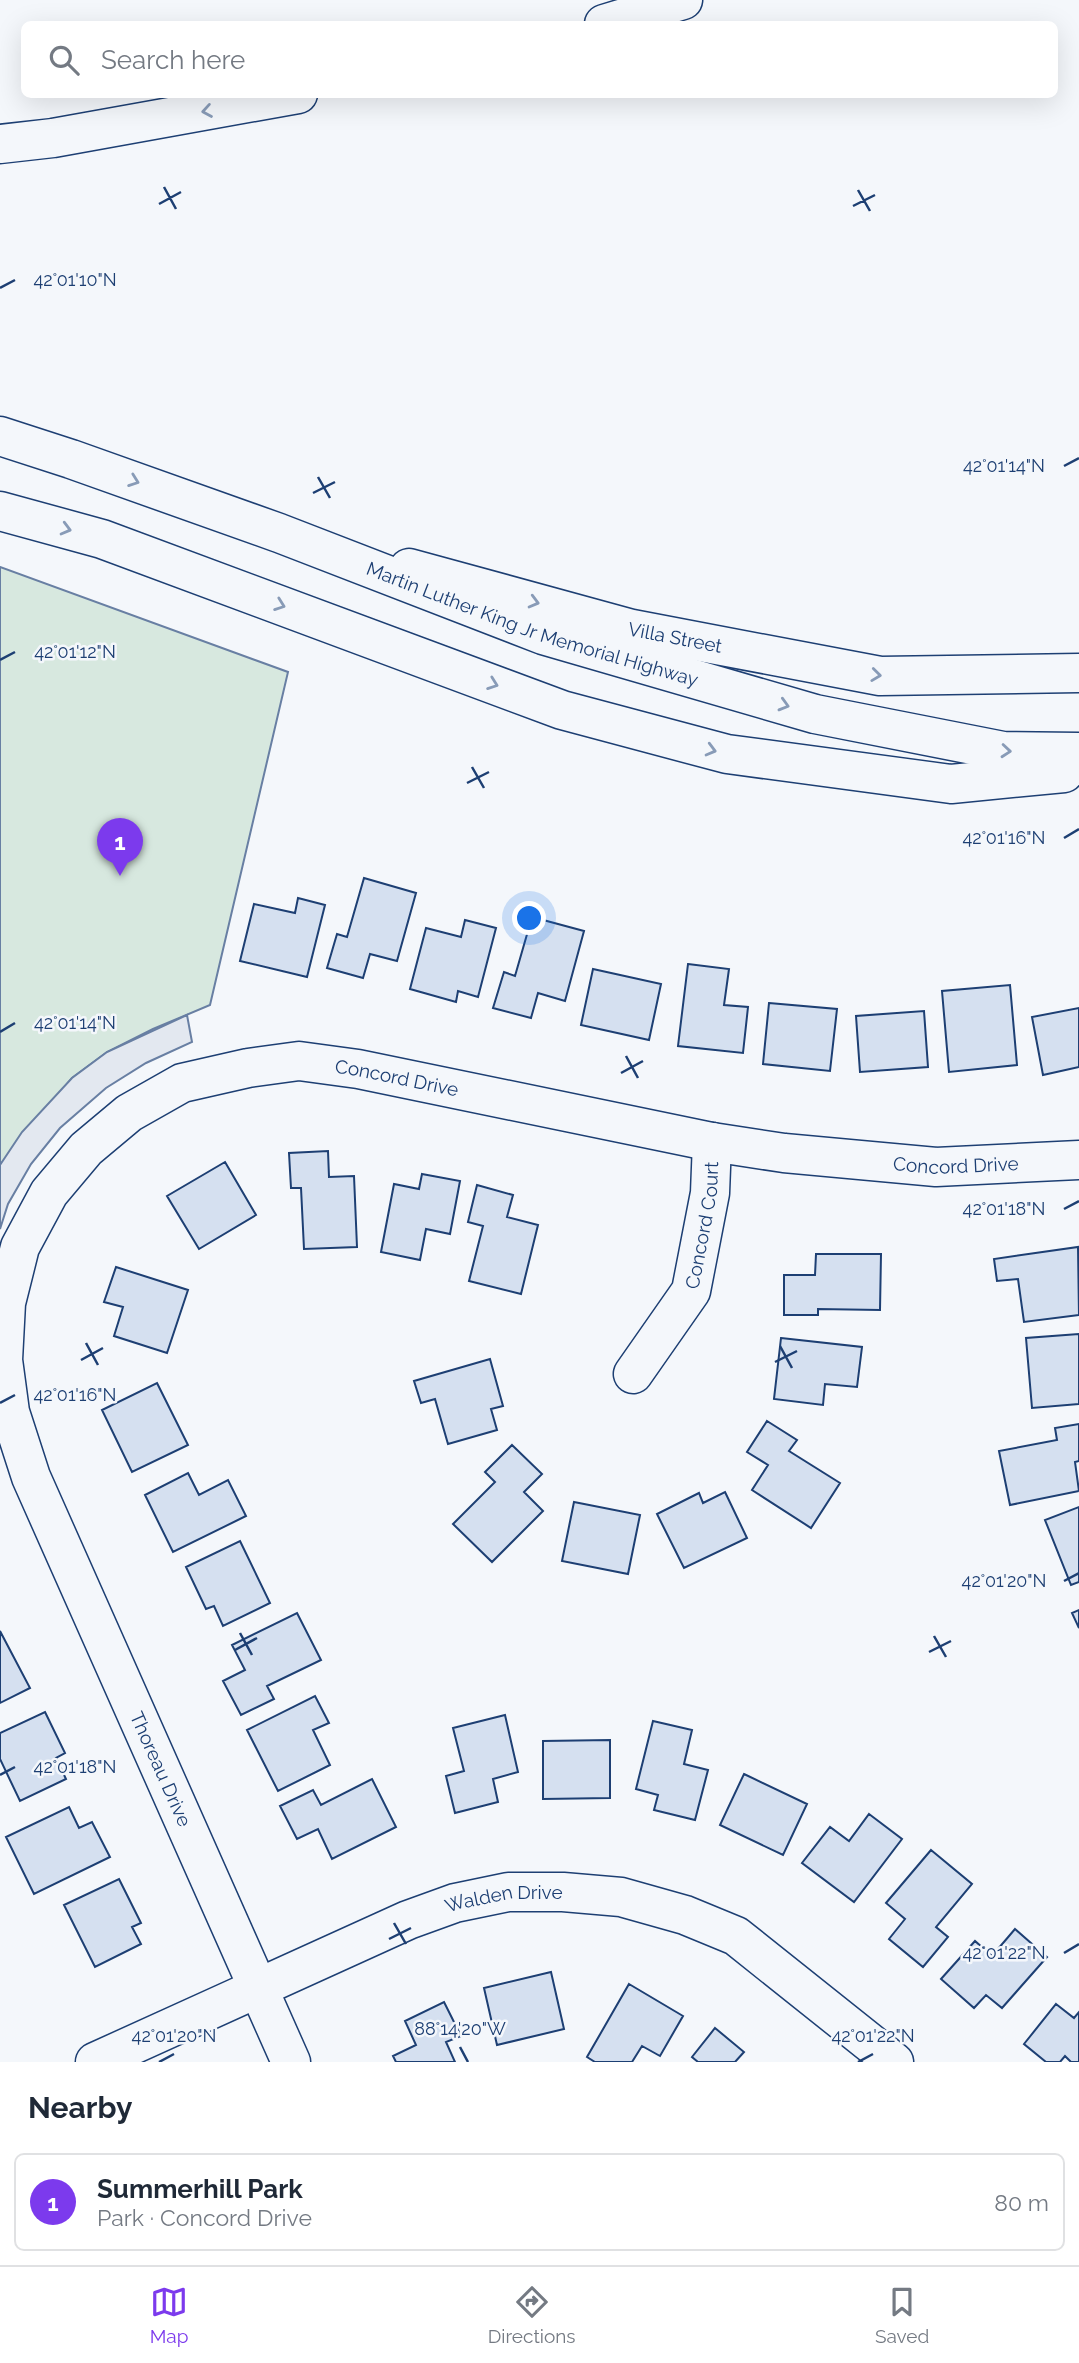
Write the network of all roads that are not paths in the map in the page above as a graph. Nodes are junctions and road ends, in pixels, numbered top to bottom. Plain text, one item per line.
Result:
1 (683, 0) edge
2 (614, 21) edge
3 (276, 98) edge
4 (0, 144) edge
5 (0, 436) edge
6 (0, 511) edge
7 (279, 533) junction
8 (1079, 673) edge
9 (1079, 752) edge
10 (1079, 772) edge
11 (712, 1142) junction
12 (1079, 1160) edge
13 (633, 1374) dead end
14 (31, 1477) joint
15 (258, 1988) junction
16 (95, 2062) edge
17 (291, 2062) edge
18 (894, 2062) edge

1 - 2 main road
3 -> 4 main road
5 -> 7 main road, Martin Luther King Jr Memorial Highway
6 -> 10 main road
7 -> 8 main road, Villa Street
7 -> 9 main road, Martin Luther King Jr Memorial Highway
11 - 12 main road, Concord Drive
11 - 13 main road, Concord Court
11 - 14 main road, Concord Drive
14 - 15 main road, Thoreau Drive
15 - 16 main road, Walden Drive
15 - 17 main road, Thoreau Drive
15 - 18 main road, Walden Drive

